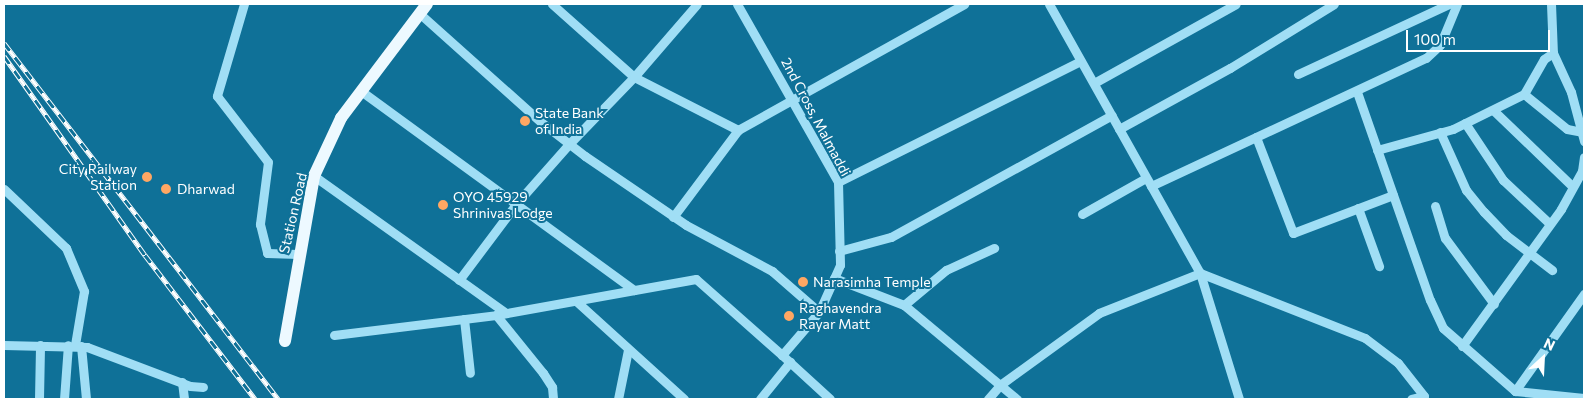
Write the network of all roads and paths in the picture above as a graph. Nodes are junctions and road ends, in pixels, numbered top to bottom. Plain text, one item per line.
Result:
1 (244, 4) edge
2 (552, 4) edge
3 (737, 4) edge
4 (964, 4) edge
5 (1049, 4) edge
6 (1236, 4) edge
7 (1334, 4) edge
8 (1449, 4) edge
9 (1457, 4) edge
10 (1551, 4) edge
11 (693, 5) edge
12 (423, 9) edge
13 (1552, 53) junction
14 (1082, 61) junction
15 (1298, 74) dead end
16 (634, 77) junction
17 (1094, 82) junction
18 (361, 91) junction
19 (1357, 92) junction
20 (1524, 94) junction
21 (793, 100) junction
22 (1493, 110) junction
23 (1112, 115) junction
24 (1465, 123) junction
25 (1119, 129) junction
26 (738, 130) junction
27 (1440, 132) junction
28 (1256, 137) junction
29 (1583, 137) edge
30 (570, 143) junction
31 (1378, 150) junction
32 (1584, 158) edge
33 (314, 176) junction
34 (838, 182) junction
35 (1149, 182) junction
36 (1572, 186) junction
37 (4, 189) edge
38 (1393, 195) junction
39 (516, 204) junction
40 (1435, 206) dead end
41 (1358, 208) junction
42 (1082, 214) dead end
43 (673, 216) junction
44 (1550, 224) junction
45 (994, 248) dead end
46 (839, 251) junction
47 (1531, 253) junction
48 (298, 254) junction
49 (1379, 266) dead end
50 (1552, 270) dead end
51 (1200, 273) junction
52 (834, 278) junction
53 (459, 280) junction
54 (634, 290) junction
55 (1584, 294) edge
56 (576, 301) junction
57 (1494, 304) junction
58 (904, 305) junction
59 (819, 312) junction
60 (506, 313) junction
61 (496, 315) junction
62 (464, 319) junction
63 (334, 335) dead end
64 (285, 341) dead end
65 (4, 345) edge
66 (40, 345) junction
67 (75, 345) junction
68 (1462, 346) junction
69 (628, 350) junction
70 (782, 355) junction
71 (790, 362) junction
72 (470, 373) dead end
73 (182, 382) junction
74 (1000, 385) junction
75 (203, 387) dead end
76 (1515, 391) junction
77 (826, 398) edge
78 (1584, 398) edge
79 (38, 399) edge
80 (64, 399) edge
81 (86, 399) edge
82 (184, 399) edge
83 (553, 399) edge
84 (618, 399) edge
85 (684, 399) edge
86 (760, 399) edge
87 (988, 399) edge
88 (1017, 399) edge
89 (1239, 399) edge
90 (1411, 399) edge

1 - 48 street
2 - 16 street
3 - 21 street, 2nd Cross, Malmaddi
4 - 21 street
5 - 14 street
6 - 17 street
7 - 25 street
8 - 15 street
9 - 19 street
10 - 13 street
11 - 16 street
12 - 18 main road, Station Road
12 - 30 street
13 - 20 street
13 - 29 street
14 - 17 street
14 - 34 street
16 - 26 street
16 - 30 street
17 - 23 street
18 - 33 main road, Station Road
18 - 39 street
19 - 28 street
19 - 31 street
20 - 22 street
20 - 29 street
21 - 26 street
21 - 34 street, 2nd Cross, Malmaddi
22 - 24 street
22 - 36 street
23 - 25 street
23 - 46 street
24 - 27 street
24 - 44 street
25 - 35 street
26 - 43 street
27 - 31 street
27 - 47 street
28 - 35 street
28 - 41 street
30 - 39 street
30 - 43 street
31 - 38 street
32 - 36 street
33 - 48 main road, Station Road
33 - 53 street
34 - 46 street, 2nd Cross, Malmaddi
35 - 42 street
35 - 51 street
36 - 44 street
37 - 67 street
38 - 41 street
38 - 68 street
39 - 53 street
39 - 54 street
40 - 57 street
41 - 49 street
43 - 59 street
44 - 47 street
45 - 58 street
46 - 52 street, 2nd Cross, Malmaddi
47 - 50 street
47 - 57 street
48 - 64 main road, Station Road
51 - 74 street
51 - 89 street
51 - 90 street
52 - 58 street
52 - 59 street, 2nd Cross, Malmaddi
53 - 60 street
54 - 56 street
54 - 70 street
55 - 76 street
56 - 60 street
56 - 69 street
57 - 68 street
58 - 74 street
59 - 70 street, 2nd Cross, Malmaddi
60 - 61 street
61 - 62 street
61 - 83 street
62 - 63 street
62 - 72 street
65 - 66 street
66 - 67 street
66 - 79 street
67 - 73 street
67 - 80 street
67 - 81 street
68 - 76 street
69 - 84 street
69 - 85 street
70 - 71 street
71 - 77 street
71 - 86 street
73 - 75 street
73 - 82 street
74 - 87 street
74 - 88 street
76 - 78 street

